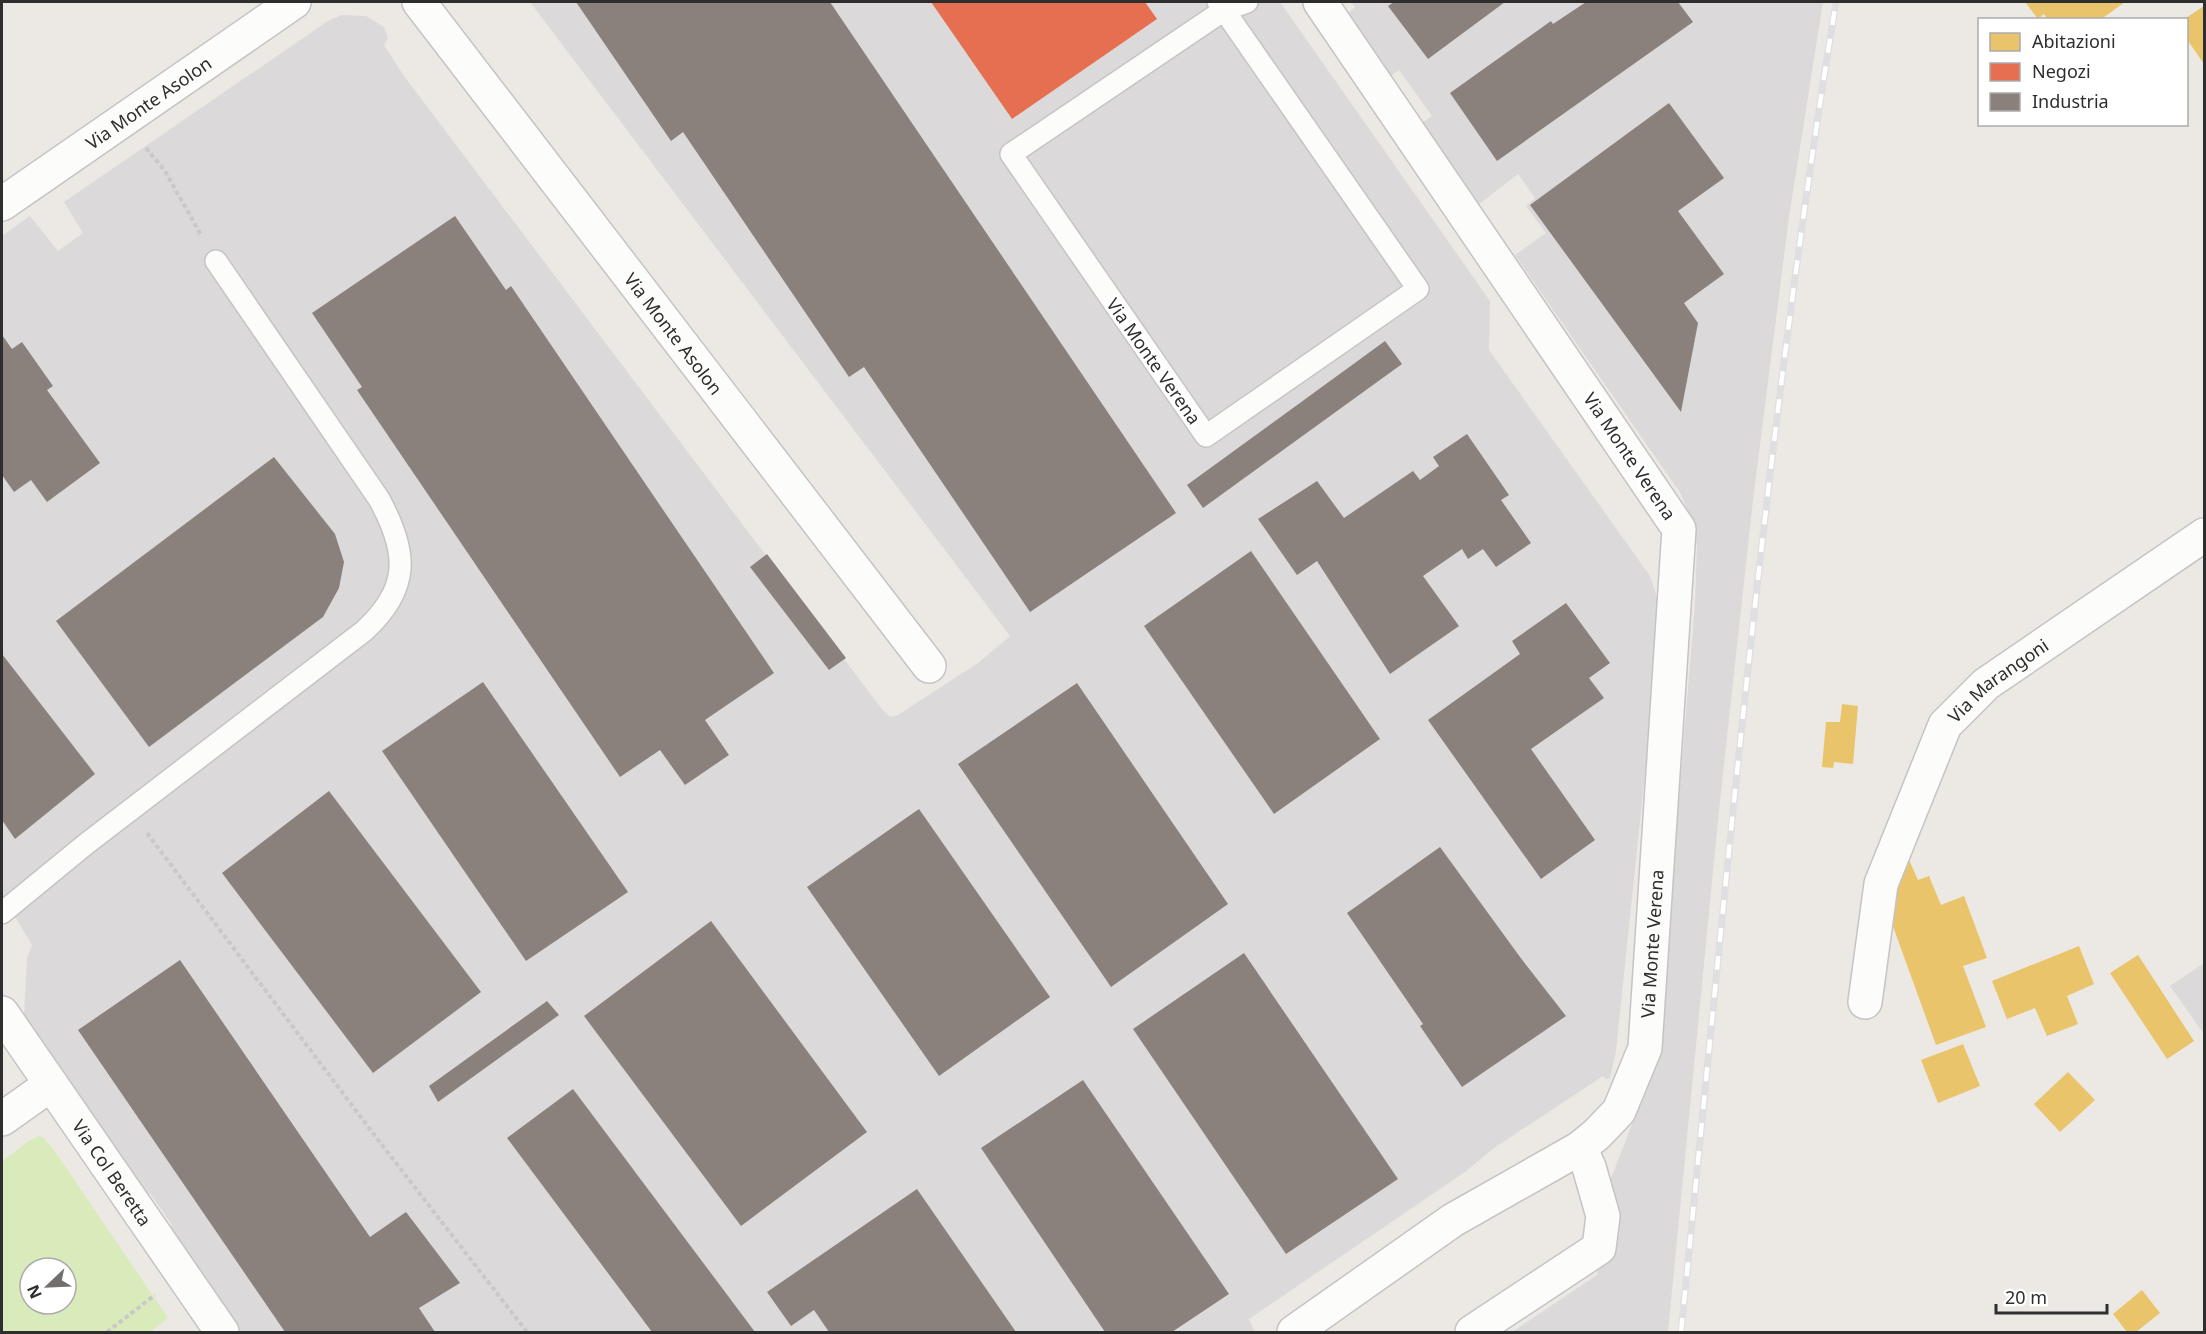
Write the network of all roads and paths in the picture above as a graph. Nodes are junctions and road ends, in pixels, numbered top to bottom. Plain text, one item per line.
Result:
1 (294, 2) edge
2 (419, 2) edge
3 (1247, 2) edge
4 (1320, 2) edge
5 (1221, 6) edge
6 (124, 119) junction
7 (2, 204) edge
8 (216, 261) joint
9 (2205, 535) edge
10 (929, 666) dead end
11 (130, 811) junction
12 (2, 913) edge
13 (1865, 1002) dead end
14 (2, 1013) edge
15 (50, 1085) junction
16 (2, 1119) edge
17 (1580, 1148) junction
18 (181, 1274) junction
19 (107, 1332) edge
20 (222, 1332) edge
21 (527, 1332) edge
22 (1294, 1332) edge
23 (1472, 1332) edge

1 - 6 street, Via Monte Asolon
2 - 10 street, Via Monte Asolon
3 - 5 lane, Via Monte Verena
4 - 17 street, Via Monte Verena
5 - 5 lane, Via Monte Verena
6 - 7 street, Via Monte Asolon
6 - 8 path
8 - 11 lane
9 - 13 street, Via Marangoni
11 - 12 lane
11 - 21 path
14 - 15 street, Via Col Beretta
15 - 16 street
15 - 18 street, Via Col Beretta
17 - 22 street, Via Monte Verena
17 - 23 street
18 - 19 path
18 - 20 street, Via Col Beretta

